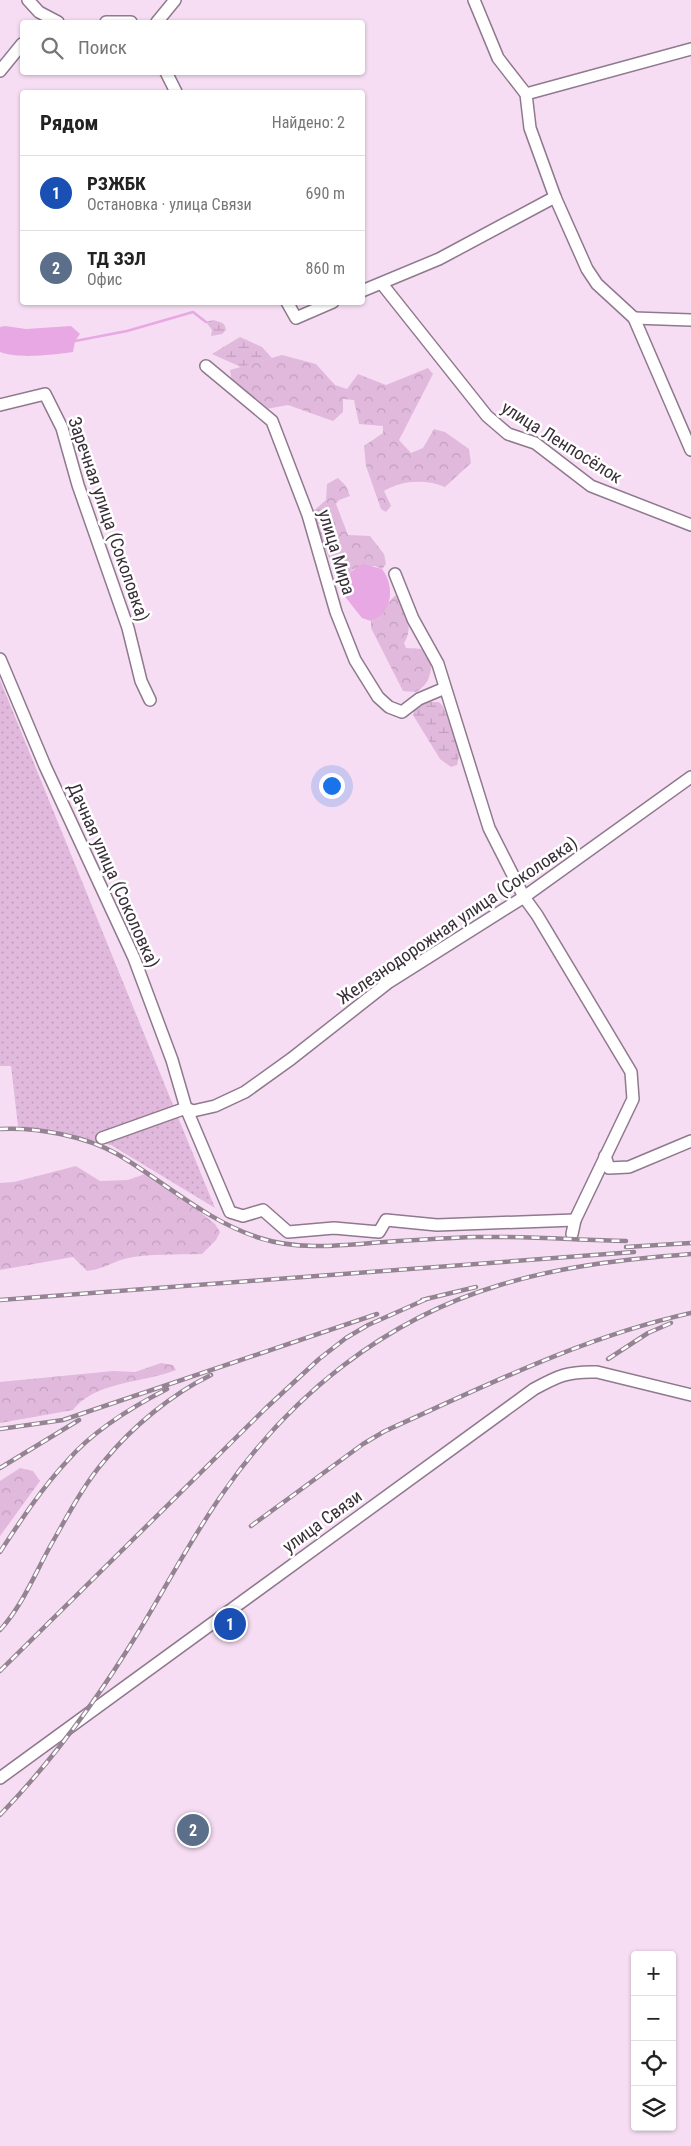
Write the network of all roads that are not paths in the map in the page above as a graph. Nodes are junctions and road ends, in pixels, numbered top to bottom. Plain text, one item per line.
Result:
1 (28, 0) edge
2 (175, 0) edge
3 (474, 0) edge
4 (41, 18) edge
5 (159, 20) edge
6 (20, 46) edge
7 (691, 49) edge
8 (0, 71) edge
9 (168, 75) edge
10 (175, 90) edge
11 (526, 94) junction
12 (555, 198) junction
13 (382, 284) junction
14 (365, 290) edge
15 (289, 305) edge
16 (326, 305) edge
17 (634, 318) junction
18 (691, 320) edge
19 (206, 366) dead end
20 (0, 405) edge
21 (691, 450) edge
22 (691, 525) edge
23 (395, 574) dead end
24 (0, 659) edge
25 (445, 688) junction
26 (150, 700) dead end
27 (691, 777) edge
28 (524, 898) junction
29 (186, 1108) junction
30 (102, 1138) dead end
31 (691, 1141) edge
32 (605, 1156) junction
33 (575, 1220) junction
34 (572, 1234) dead end
35 (691, 1395) edge
36 (0, 1778) edge

1 - 4 street
2 - 5 street
3 - 11 street
6 - 8 street
7 - 11 street
9 - 10 street
11 - 12 street
12 - 13 street
12 - 17 street
13 - 14 street
13 - 22 street, улица Ленпосёлок
15 - 16 street
17 - 18 street
17 - 21 street
19 - 25 street, улица Мира
20 - 26 street, Заречная улица (Соколовка)
23 - 25 street
24 - 29 street, Дачная улица (Соколовка)
25 - 28 street
27 - 28 street, Железнодорожная улица (Соколовка)
28 - 29 street, Железнодорожная улица (Соколовка)
28 - 32 street
29 - 30 street, Железнодорожная улица (Соколовка)
29 - 33 street, Дачная улица (Соколовка)
31 - 32 street
32 - 33 street
33 - 34 street
35 - 36 street, улица Связи

